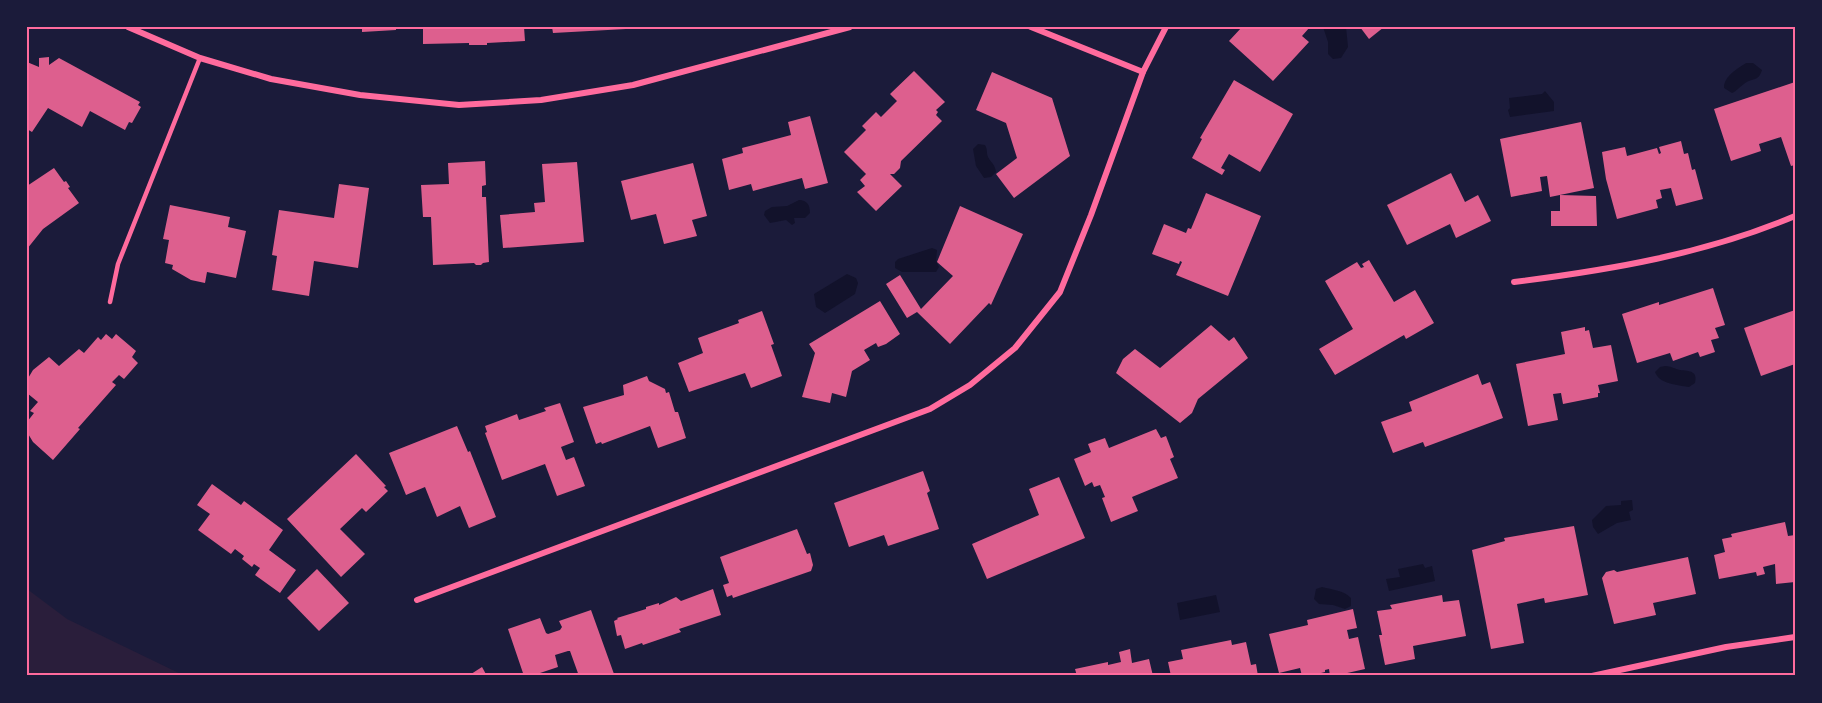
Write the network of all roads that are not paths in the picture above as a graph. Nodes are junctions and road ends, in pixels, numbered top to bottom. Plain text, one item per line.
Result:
1 (128, 27) edge
2 (850, 27) edge
3 (1031, 27) edge
4 (1166, 27) edge
5 (200, 58) junction
6 (1143, 72) junction
7 (1795, 216) edge
8 (1514, 282) dead end
9 (110, 302) dead end
10 (417, 600) dead end
11 (1795, 637) edge
12 (1592, 676) edge

1 - 5 street
2 - 5 street
3 - 6 street
4 - 6 street
5 - 9 lane
6 - 10 street
7 - 8 street
11 - 12 street

